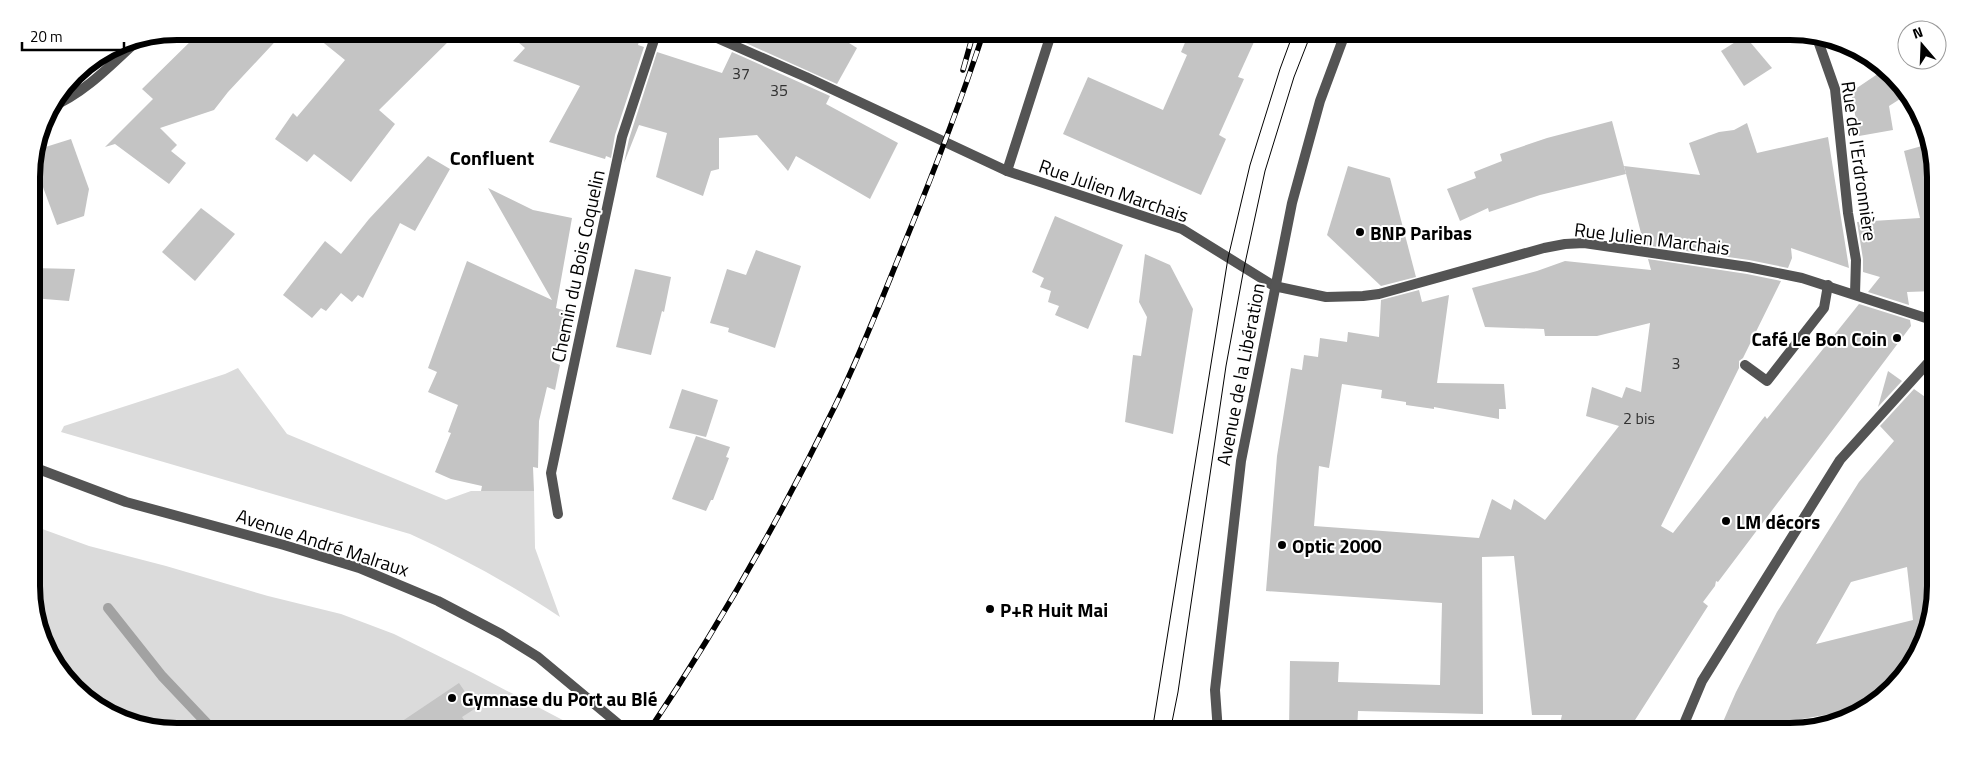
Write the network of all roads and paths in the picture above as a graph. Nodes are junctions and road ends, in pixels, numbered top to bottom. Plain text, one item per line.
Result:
1 (654, 40) edge
2 (722, 40) edge
3 (1049, 40) edge
4 (1343, 40) edge
5 (1819, 43) edge
6 (129, 48) edge
7 (62, 102) edge
8 (1006, 171) junction
9 (1828, 285) junction
10 (1274, 286) junction
11 (1855, 294) junction
12 (1927, 318) edge
13 (1927, 364) edge
14 (1745, 365) dead end
15 (40, 469) edge
16 (558, 514) dead end
17 (617, 723) edge
18 (1217, 723) edge
19 (1685, 723) edge

1 - 16 street, Chemin du Bois Coquelin
2 - 8 street, Rue Julien Marchais
3 - 8 street
4 - 10 street, Avenue de la Libération
5 - 11 street, Rue de l'Erdronnière
6 - 7 street
8 - 10 street, Rue Julien Marchais
9 - 10 street, Rue Julien Marchais
9 - 11 street, Rue Julien Marchais
9 - 14 street
10 - 18 street, Avenue de la Libération
11 - 12 street, Rue Julien Marchais
13 - 19 street
15 - 17 street, Avenue André Malraux

